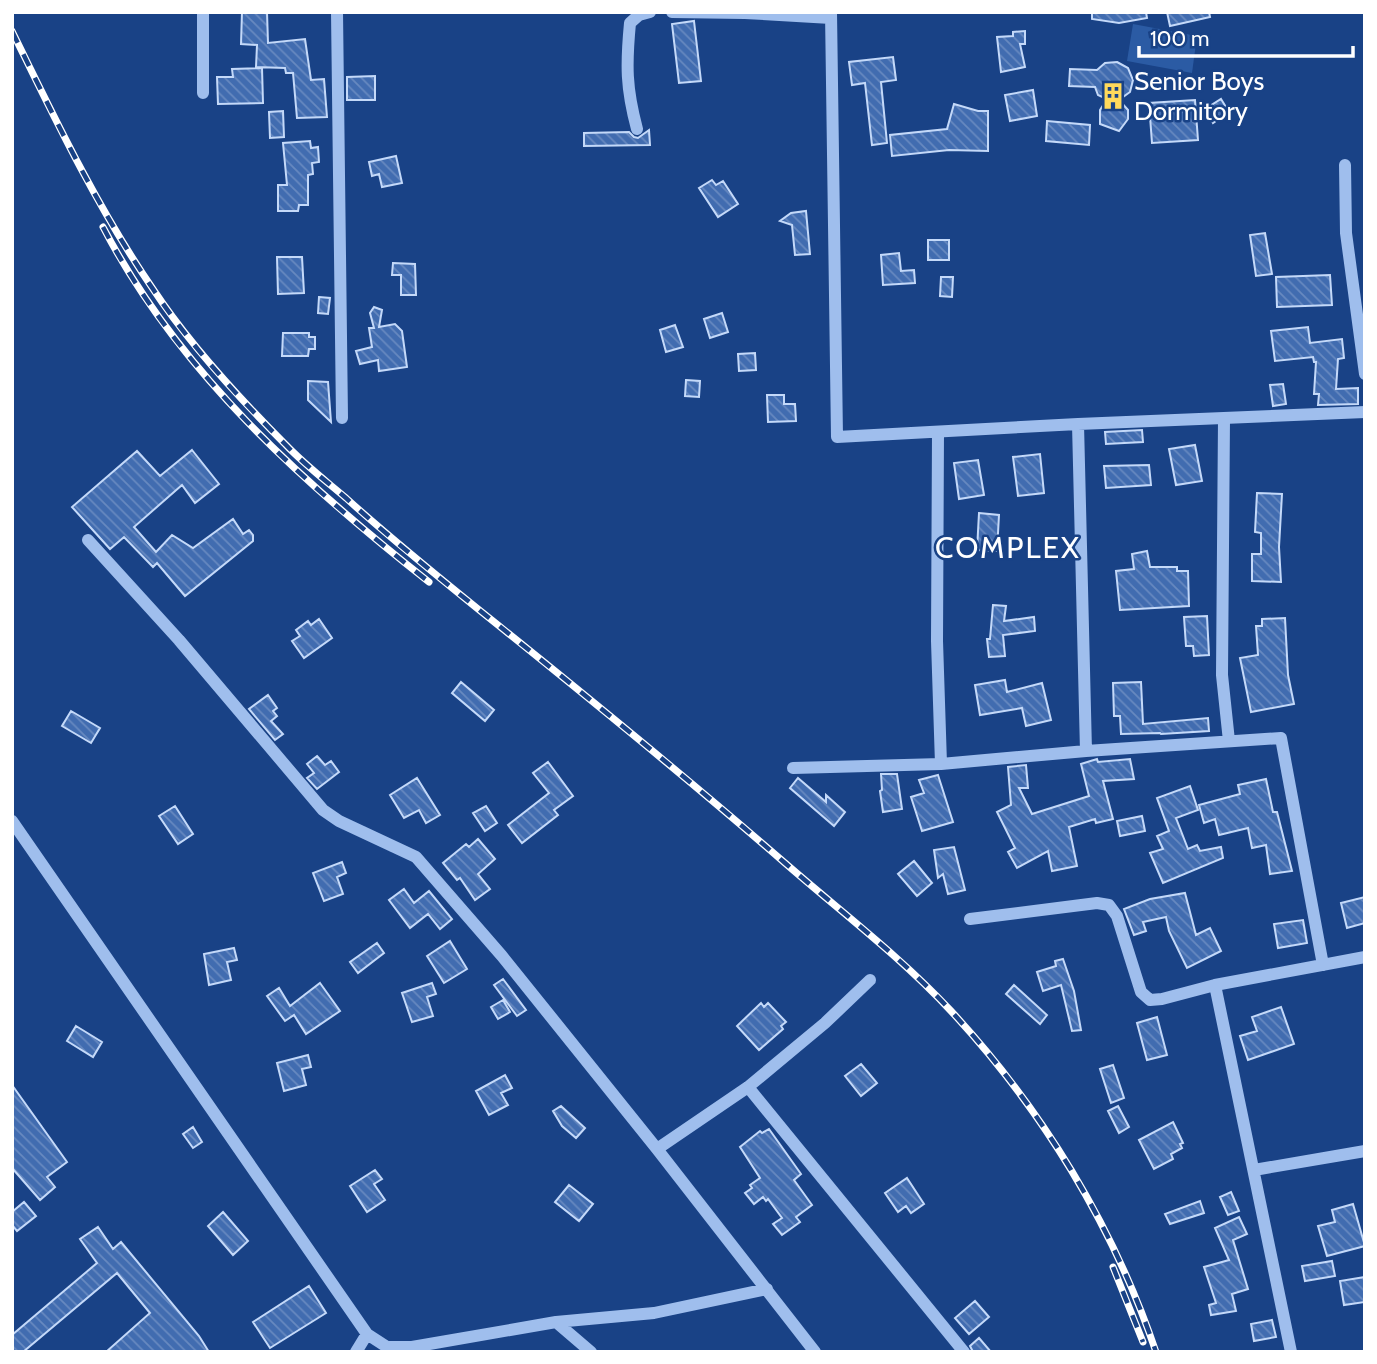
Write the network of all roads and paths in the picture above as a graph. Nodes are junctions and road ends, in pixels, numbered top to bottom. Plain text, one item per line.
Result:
1 (203, 12) edge
2 (337, 12) edge
3 (650, 12) edge
4 (672, 12) edge
5 (831, 15) edge
6 (203, 93) dead end
7 (636, 129) dead end
8 (1345, 165) dead end
9 (1365, 374) edge
10 (1365, 412) edge
11 (342, 418) dead end
12 (1224, 419) junction
13 (1078, 424) junction
14 (938, 432) junction
15 (88, 540) dead end
16 (1229, 741) junction
17 (1087, 751) junction
18 (941, 764) junction
19 (793, 768) dead end
20 (12, 821) edge
21 (970, 919) dead end
22 (1365, 957) edge
23 (1323, 965) junction
24 (870, 980) dead end
25 (1215, 985) junction
26 (748, 1087) junction
27 (657, 1149) junction
28 (1365, 1151) edge
29 (1254, 1170) junction
30 (767, 1289) junction
31 (556, 1322) junction
32 (367, 1334) junction
33 (356, 1352) edge
34 (591, 1352) edge
35 (815, 1352) edge
36 (964, 1352) edge
37 (1291, 1352) edge

1 - 6 street
2 - 11 street
3 - 7 street
4 - 5 street
5 - 14 street
8 - 9 street
10 - 12 street
12 - 13 street
12 - 16 street
13 - 14 street
13 - 17 street
14 - 18 street
15 - 27 street
16 - 17 street
16 - 23 street
17 - 18 street
18 - 19 street
20 - 32 street
21 - 25 street
22 - 23 street
23 - 25 street
24 - 26 street
25 - 29 street
26 - 27 street
26 - 36 street
27 - 30 street
28 - 29 street
29 - 37 street
30 - 31 street
30 - 35 street
31 - 32 street
31 - 34 street
32 - 33 street

